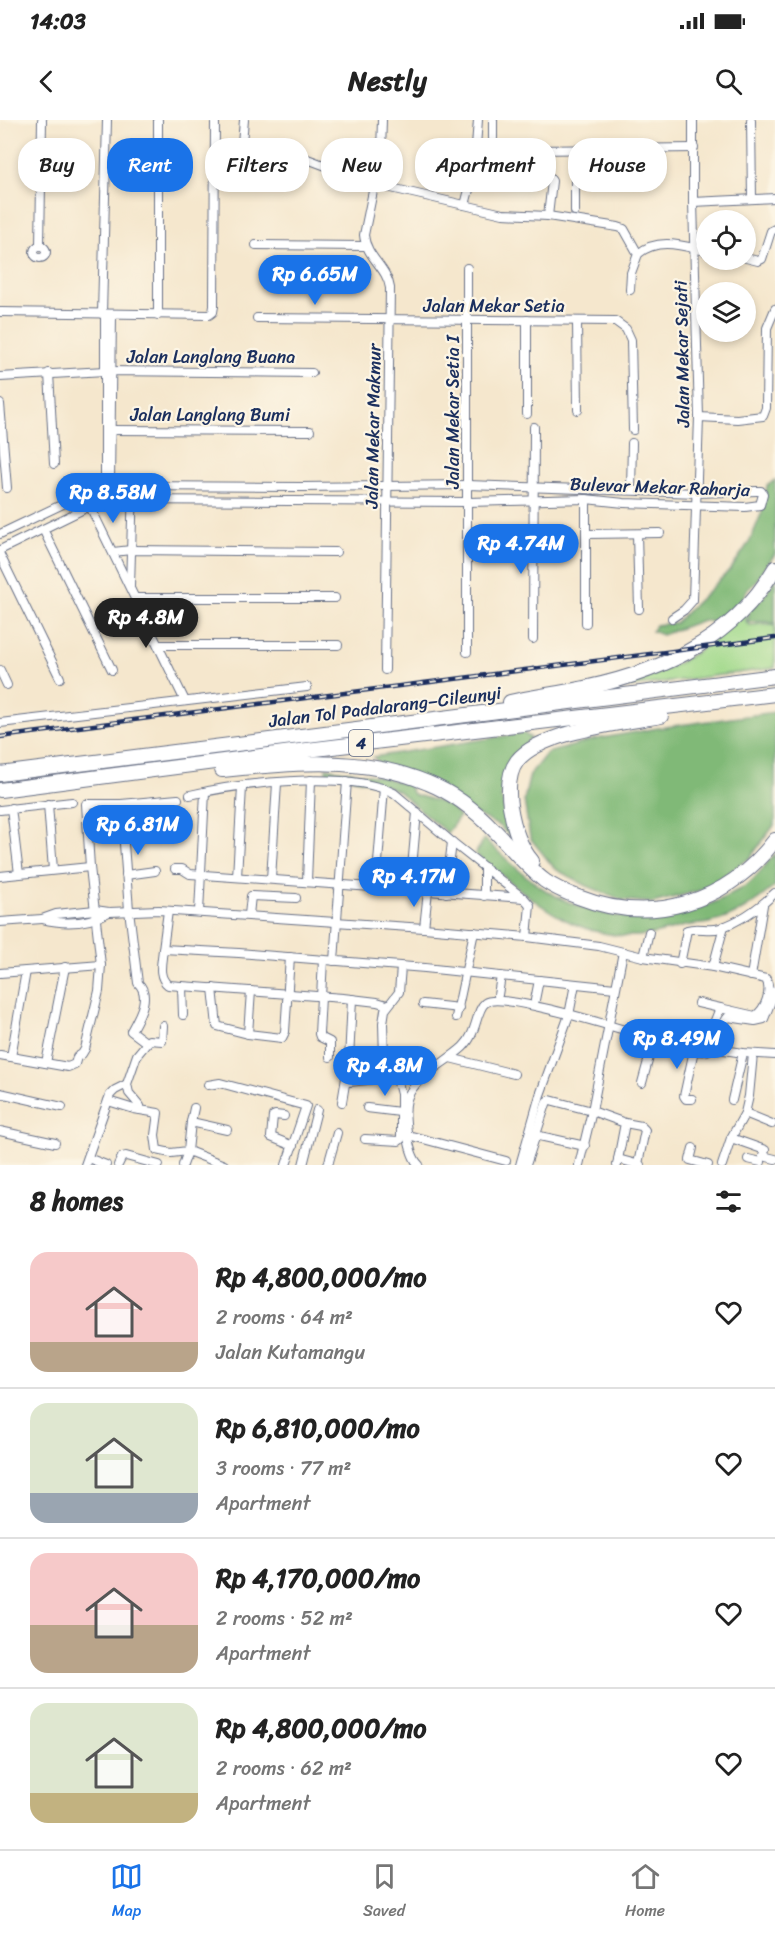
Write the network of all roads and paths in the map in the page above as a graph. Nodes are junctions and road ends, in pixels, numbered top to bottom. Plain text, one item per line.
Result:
1 (42, 120) edge
2 (106, 120) edge
3 (158, 120) edge
4 (215, 120) edge
5 (244, 120) edge
6 (382, 120) edge
7 (478, 120) edge
8 (493, 120) edge
9 (693, 120) edge
10 (751, 120) edge
11 (381, 138) edge
12 (493, 138) dead end
13 (667, 148) edge
14 (694, 148) junction
15 (321, 164) edge
16 (403, 191) edge
17 (372, 192) edge
18 (551, 192) edge
19 (575, 192) edge
20 (775, 198) edge
21 (752, 199) junction
22 (693, 202) junction
23 (465, 205) junction
24 (575, 211) dead end
25 (548, 216) junction
26 (775, 229) edge
27 (256, 245) dead end
28 (40, 246) dead end
29 (365, 246) junction
30 (694, 249) junction
31 (638, 254) junction
32 (756, 260) edge
33 (467, 268) dead end
34 (630, 290) dead end
35 (775, 309) edge
36 (0, 314) edge
37 (106, 314) junction
38 (158, 315) junction
39 (257, 318) dead end
40 (389, 319) junction
41 (527, 320) junction
42 (467, 321) junction
43 (577, 321) junction
44 (108, 371) junction
45 (312, 373) dead end
46 (49, 374) junction
47 (0, 377) edge
48 (0, 404) edge
49 (578, 410) dead end
50 (527, 414) dead end
51 (699, 417) junction
52 (534, 427) dead end
53 (111, 430) junction
54 (633, 430) dead end
55 (310, 431) dead end
56 (632, 443) dead end
57 (54, 464) dead end
58 (108, 483) junction
59 (468, 485) junction
60 (133, 486) junction
61 (387, 486) junction
62 (534, 486) junction
63 (302, 487) junction
64 (7, 488) dead end
65 (631, 490) junction
66 (698, 493) junction
67 (84, 494) junction
68 (535, 499) junction
69 (586, 499) junction
70 (133, 500) junction
71 (302, 501) junction
72 (387, 501) junction
73 (468, 501) junction
74 (90, 506) junction
75 (697, 508) junction
76 (43, 529) junction
77 (660, 533) dead end
78 (0, 534) edge
79 (587, 534) junction
80 (637, 534) junction
81 (0, 550) edge
82 (131, 550) junction
83 (113, 552) junction
84 (336, 552) dead end
85 (0, 555) edge
86 (775, 568) edge
87 (130, 587) junction
88 (135, 598) junction
89 (335, 598) dead end
90 (639, 609) dead end
91 (672, 618) dead end
92 (586, 623) dead end
93 (533, 639) dead end
94 (159, 645) junction
95 (338, 645) dead end
96 (467, 652) dead end
97 (0, 670) edge
98 (112, 670) dead end
99 (385, 670) dead end
100 (775, 676) edge
101 (60, 678) dead end
102 (7, 685) dead end
103 (307, 687) dead end
104 (775, 694) edge
105 (722, 700) junction
106 (184, 701) junction
107 (459, 715) junction
108 (0, 723) edge
109 (0, 774) edge
110 (311, 780) junction
111 (347, 781) junction
112 (70, 782) junction
113 (277, 783) junction
114 (242, 787) junction
115 (384, 788) junction
116 (0, 790) edge
117 (205, 792) junction
118 (190, 795) dead end
119 (178, 799) dead end
120 (72, 802) dead end
121 (48, 804) junction
122 (121, 804) junction
123 (11, 808) junction
124 (0, 810) edge
125 (417, 813) junction
126 (775, 840) edge
127 (452, 843) junction
128 (90, 867) junction
129 (484, 867) junction
130 (175, 869) dead end
131 (53, 870) junction
132 (155, 871) dead end
133 (19, 874) junction
134 (201, 874) junction
135 (126, 875) junction
136 (0, 876) edge
137 (237, 877) junction
138 (271, 879) junction
139 (307, 881) junction
140 (340, 885) junction
141 (376, 887) junction
142 (410, 890) junction
143 (562, 890) junction
144 (428, 891) junction
145 (775, 892) edge
146 (446, 893) junction
147 (484, 896) junction
148 (296, 898) dead end
149 (524, 898) junction
150 (763, 905) junction
151 (95, 910) junction
152 (129, 910) junction
153 (164, 911) junction
154 (110, 912) junction
155 (199, 912) junction
156 (249, 915) junction
157 (42, 919) junction
158 (96, 920) junction
159 (0, 922) edge
160 (338, 922) junction
161 (724, 926) junction
162 (424, 928) junction
163 (474, 932) junction
164 (649, 933) dead end
165 (527, 937) junction
166 (163, 949) junction
167 (622, 952) junction
168 (290, 957) junction
169 (643, 957) junction
170 (323, 960) junction
171 (334, 961) junction
172 (680, 964) junction
173 (101, 965) junction
174 (64, 967) junction
175 (401, 967) junction
176 (714, 968) junction
177 (26, 971) junction
178 (467, 972) junction
179 (0, 973) edge
180 (501, 976) junction
181 (751, 976) junction
182 (539, 980) junction
183 (575, 984) junction
184 (182, 987) junction
185 (213, 988) junction
186 (615, 988) junction
187 (251, 990) junction
188 (775, 991) edge
189 (288, 993) junction
190 (498, 995) dead end
191 (321, 997) junction
192 (352, 999) junction
193 (535, 1000) dead end
194 (698, 1003) dead end
195 (423, 1004) dead end
196 (387, 1005) junction
197 (772, 1007) edge
198 (459, 1008) junction
199 (720, 1008) junction
200 (183, 1015) dead end
201 (569, 1015) junction
202 (456, 1017) dead end
203 (608, 1025) junction
204 (163, 1026) dead end
205 (248, 1034) junction
206 (678, 1034) dead end
207 (654, 1039) junction
208 (147, 1043) junction
209 (712, 1048) junction
210 (694, 1050) junction
211 (743, 1053) junction
212 (753, 1054) junction
213 (775, 1055) edge
214 (0, 1056) edge
215 (330, 1057) dead end
216 (11, 1058) junction
217 (450, 1058) junction
218 (46, 1064) junction
219 (514, 1074) dead end
220 (394, 1077) junction
221 (421, 1079) junction
222 (346, 1082) junction
223 (642, 1083) dead end
224 (127, 1084) junction
225 (208, 1085) dead end
226 (0, 1093) edge
227 (692, 1099) dead end
228 (732, 1100) dead end
229 (108, 1101) junction
230 (342, 1102) dead end
231 (62, 1107) dead end
232 (194, 1108) dead end
233 (367, 1108) dead end
234 (140, 1110) junction
235 (317, 1110) dead end
236 (592, 1111) junction
237 (400, 1112) junction
238 (745, 1113) junction
239 (284, 1116) dead end
240 (191, 1122) junction
241 (625, 1123) junction
242 (772, 1124) dead end
243 (227, 1130) dead end
244 (0, 1131) edge
245 (337, 1132) dead end
246 (408, 1135) junction
247 (535, 1135) junction
248 (731, 1138) junction
249 (365, 1139) dead end
250 (55, 1143) dead end
251 (293, 1146) junction
252 (585, 1146) junction
253 (693, 1148) dead end
254 (188, 1151) junction
255 (748, 1159) dead end
256 (775, 1159) edge
257 (86, 1161) edge
258 (506, 1161) dead end
259 (761, 1161) edge
260 (133, 1162) edge
261 (617, 1162) edge
262 (148, 1164) edge
263 (219, 1164) edge
264 (106, 1165) edge
265 (118, 1165) edge
266 (159, 1165) edge
267 (183, 1165) edge
268 (286, 1165) edge
269 (303, 1165) edge
270 (328, 1165) edge
271 (418, 1165) edge
272 (520, 1165) edge
273 (525, 1165) edge
274 (579, 1165) edge
275 (639, 1165) edge
276 (708, 1165) edge
277 (722, 1165) edge

1 - 28 street
2 - 37 street
3 - 38 street
4 - 38 street
5 - 15 street
6 - 11 street
7 - 23 street
8 - 12 street
9 - 14 street, Jalan Mekar Sejati
10 - 21 street
13 - 14 street
14 - 22 street, Jalan Mekar Sejati
16 - 23 street
17 - 29 street
18 - 25 street
19 - 24 street
20 - 21 street
21 - 22 street
22 - 30 street, Jalan Mekar Sejati
23 - 25 street
25 - 31 street
26 - 32 street
27 - 29 street
29 - 40 street, Jalan Mekar Makmur
30 - 31 street
30 - 51 street, Jalan Mekar Sejati
31 - 34 street
33 - 42 street, Jalan Mekar Setia I
35 - 51 street
36 - 37 street
37 - 38 street
37 - 44 street
39 - 40 street, Jalan Mekar Setia
40 - 42 street, Jalan Mekar Setia
40 - 61 street, Jalan Mekar Makmur
41 - 42 street, Jalan Mekar Setia
41 - 43 street, Jalan Mekar Setia
41 - 50 street
42 - 59 street, Jalan Mekar Setia I
43 - 49 street
43 - 54 street, Jalan Mekar Setia
44 - 45 street, Jalan Langlang Buana
44 - 46 street, Jalan Langlang Buana
44 - 53 street
44 - 58 street
46 - 47 street, Jalan Langlang Buana
46 - 57 street
48 - 64 street
51 - 66 street, Jalan Mekar Sejati
52 - 62 street
53 - 55 street, Jalan Langlang Bumi
53 - 58 street
56 - 65 street
58 - 60 street, Bulevar Mekar Raharja
58 - 67 street
59 - 61 street, Bulevar Mekar Raharja
59 - 62 street, Bulevar Mekar Raharja
59 - 73 street, Jalan Mekar Setia I
60 - 63 street, Bulevar Mekar Raharja
60 - 70 street
61 - 63 street, Bulevar Mekar Raharja
61 - 72 street, Jalan Mekar Makmur
62 - 65 street, Bulevar Mekar Raharja
62 - 68 street
63 - 71 street
65 - 66 street, Bulevar Mekar Raharja
66 - 75 street, Jalan Mekar Sejati
66 - 75 street, Bulevar Mekar Raharja
67 - 74 street
67 - 78 street
68 - 69 street, Bulevar Mekar Raharja
68 - 73 street, Bulevar Mekar Raharja
68 - 93 street
69 - 75 street, Bulevar Mekar Raharja
69 - 79 street
70 - 71 street, Bulevar Mekar Raharja
70 - 74 street, Bulevar Mekar Raharja
70 - 82 street
71 - 72 street, Bulevar Mekar Raharja
72 - 73 street, Bulevar Mekar Raharja
72 - 99 street, Jalan Mekar Makmur
73 - 96 street, Jalan Mekar Setia I
74 - 76 street, Bulevar Mekar Raharja
74 - 83 street
75 - 91 street, Jalan Mekar Sejati
76 - 81 street, Bulevar Mekar Raharja
76 - 98 street
77 - 80 street
79 - 80 street
79 - 92 street
80 - 90 street
82 - 83 street
82 - 84 street
82 - 87 street
83 - 87 street
85 - 101 street
86 - 107 highway
87 - 88 street
88 - 89 street
88 - 94 street
94 - 95 street
94 - 106 street
97 - 102 street
100 - 107 highway, Jalan Tol Padalarang–Cileunyi / 4
103 - 106 street
104 - 105 highway, Jalan Tol Padalarang–Cileunyi / 4
105 - 112 highway, Jalan Tol Padalarang–Cileunyi / 4
105 - 143 highway
106 - 108 street
107 - 109 highway, Jalan Tol Padalarang–Cileunyi / 4
110 - 111 street
110 - 113 street
110 - 139 street
111 - 115 street
111 - 140 street
112 - 116 highway, Jalan Tol Padalarang–Cileunyi / 4
112 - 143 highway
113 - 114 street
113 - 138 street
114 - 117 street
114 - 137 street
115 - 125 street
115 - 141 street
117 - 118 street
117 - 134 street
119 - 122 street
120 - 121 street
121 - 123 street
121 - 131 street
122 - 128 street
122 - 135 street
123 - 124 street
123 - 133 street
125 - 127 street
125 - 142 street
126 - 143 highway
127 - 129 street
127 - 146 street
128 - 131 street
128 - 151 street
129 - 147 street
129 - 149 street
130 - 134 street
131 - 133 street
132 - 135 street
133 - 136 street
134 - 137 street
134 - 155 street
135 - 152 street
137 - 138 street
138 - 139 street
139 - 140 street
140 - 141 street
140 - 160 street
141 - 142 street
142 - 144 street
144 - 146 street
144 - 162 street
145 - 150 street
146 - 147 street
147 - 149 street
148 - 156 street
149 - 165 street
150 - 161 street
150 - 181 street
151 - 154 street
151 - 157 street
151 - 158 street
152 - 153 street
152 - 154 street
152 - 208 street
153 - 155 street
153 - 166 street
154 - 158 street
155 - 156 street
156 - 160 street
157 - 158 street
157 - 159 street
158 - 173 street
160 - 162 street
160 - 171 street
161 - 172 street
161 - 176 street
162 - 163 street
163 - 165 street
163 - 178 street
164 - 169 street
165 - 167 street
166 - 168 street
166 - 184 street
167 - 169 street
167 - 186 street
168 - 170 street
168 - 189 street
169 - 172 street
170 - 171 street
170 - 191 street
171 - 175 street
172 - 176 street
173 - 174 street
173 - 218 street
174 - 177 street
174 - 218 street
175 - 178 street
175 - 196 street
176 - 181 street
177 - 179 street
177 - 216 street
178 - 180 street
178 - 198 street
180 - 182 street
180 - 190 street
181 - 199 street
182 - 183 street
182 - 193 street
183 - 186 street
183 - 201 street
184 - 185 street
184 - 200 street
185 - 187 street
185 - 205 street
186 - 203 street
187 - 189 street
187 - 205 street
188 - 197 street
189 - 191 street
189 - 205 street
191 - 192 street
191 - 215 street
192 - 196 street
192 - 222 street
194 - 199 street
195 - 198 street
196 - 220 street
197 - 209 street
198 - 202 street
199 - 206 street
201 - 203 street
201 - 217 street
201 - 272 street
203 - 207 street
203 - 236 street
204 - 208 street
207 - 210 street
207 - 223 street
208 - 224 street
209 - 210 street
209 - 211 street
210 - 227 street
211 - 212 street
211 - 228 street
212 - 213 street
212 - 238 street
214 - 216 street
216 - 218 street
217 - 219 street
217 - 221 street
220 - 221 street
220 - 222 street
220 - 237 street
221 - 246 street
222 - 230 street
224 - 229 street
224 - 234 street
225 - 251 street
226 - 231 street
229 - 234 street
229 - 257 street
232 - 240 street
233 - 237 street
234 - 254 street
235 - 269 street
236 - 241 street
236 - 247 street
236 - 252 street
237 - 249 street
238 - 242 street
238 - 248 street
239 - 251 street
240 - 243 street
240 - 254 street
241 - 261 street
241 - 275 street
244 - 250 street
245 - 270 street
246 - 258 street
246 - 271 street
247 - 252 street
247 - 273 street
248 - 259 street
248 - 277 street
251 - 268 street
252 - 274 street
253 - 276 street
254 - 263 street
254 - 267 street
255 - 259 street
256 - 259 street
257 - 264 street
260 - 262 street
260 - 265 street
261 - 275 street
262 - 266 street

